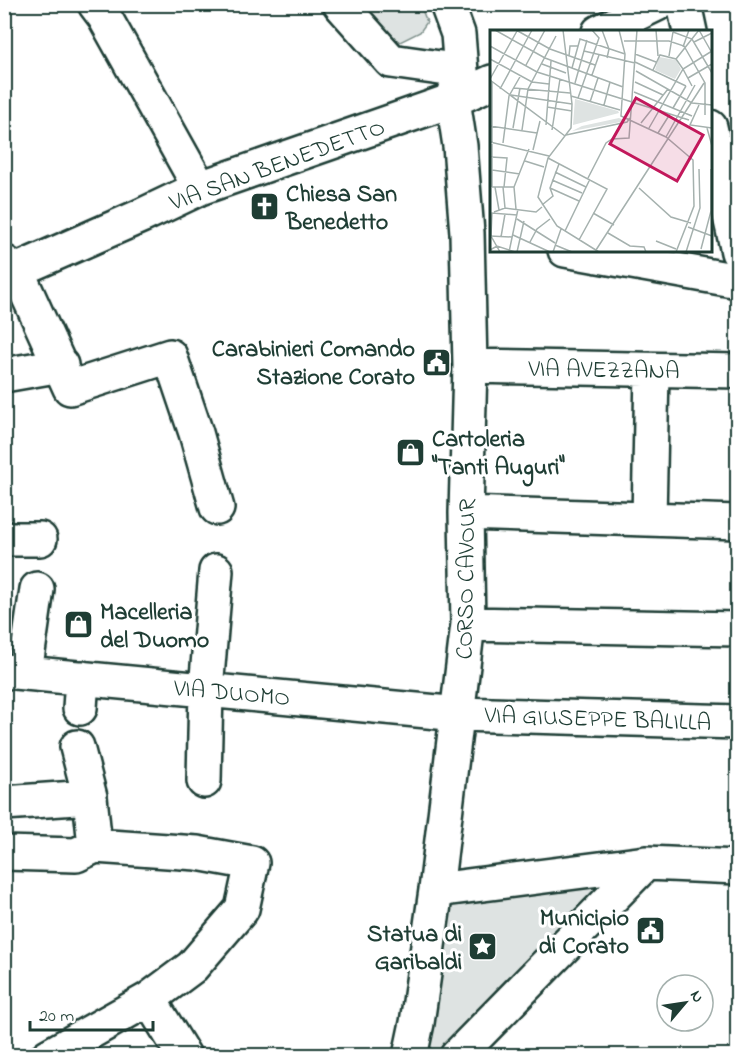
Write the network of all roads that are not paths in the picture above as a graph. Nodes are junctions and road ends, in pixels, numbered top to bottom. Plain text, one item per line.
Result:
1 (95, 4) edge
2 (340, 4) edge
3 (447, 4) edge
4 (657, 4) edge
5 (684, 4) edge
6 (603, 30) edge
7 (690, 30) edge
8 (490, 82) edge
9 (457, 85) junction
10 (712, 132) edge
11 (200, 188) junction
12 (479, 235) edge
13 (576, 252) edge
14 (738, 252) edge
15 (9, 270) edge
16 (738, 281) edge
17 (470, 366) junction
18 (652, 371) junction
19 (738, 371) edge
20 (4, 375) edge
21 (66, 376) junction
22 (217, 508) dead end
23 (466, 513) junction
24 (649, 519) junction
25 (738, 522) edge
26 (4, 538) edge
27 (40, 539) dead end
28 (216, 571) dead end
29 (37, 589) dead end
30 (468, 624) junction
31 (738, 629) edge
32 (15, 672) edge
33 (206, 689) junction
34 (459, 714) junction
35 (738, 722) edge
36 (77, 747) dead end
37 (204, 781) dead end
38 (90, 797) junction
39 (4, 803) edge
40 (95, 846) junction
41 (4, 853) edge
42 (646, 863) junction
43 (738, 867) edge
44 (436, 890) junction
45 (148, 999) junction
46 (48, 1056) edge
47 (184, 1056) edge
48 (410, 1056) edge
49 (457, 1056) edge

1 - 11 street
2 - 9 street
3 - 9 street, CORSO CAVOUR
4 - 6 street
5 - 7 street
8 - 9 street, VIA SAN BENEDETTO
9 - 11 street, VIA SAN BENEDETTO
9 - 12 street, CORSO CAVOUR
10 - 14 street
11 - 15 street, VIA SAN BENEDETTO
12 - 17 street, CORSO CAVOUR
13 - 16 street
15 - 21 street
17 - 18 street, VIA AVEZZANA
17 - 23 street, CORSO CAVOUR
18 - 19 street, VIA AVEZZANA
18 - 24 street
20 - 21 street
21 - 22 street
23 - 24 street
23 - 30 street, CORSO CAVOUR
24 - 25 street
26 - 27 street
28 - 33 street
29 - 32 street
30 - 31 street
30 - 34 street, CORSO CAVOUR
32 - 33 street, VIA DUOMO
33 - 34 street, VIA DUOMO
33 - 37 street
34 - 35 street, VIA GIUSEPPE BALILLA
34 - 44 street, CORSO CAVOUR
36 - 38 street
38 - 39 street
38 - 40 street
40 - 41 street
40 - 45 street
42 - 43 street
42 - 44 street
42 - 49 street
44 - 48 street, CORSO CAVOUR
45 - 46 street
45 - 47 street

